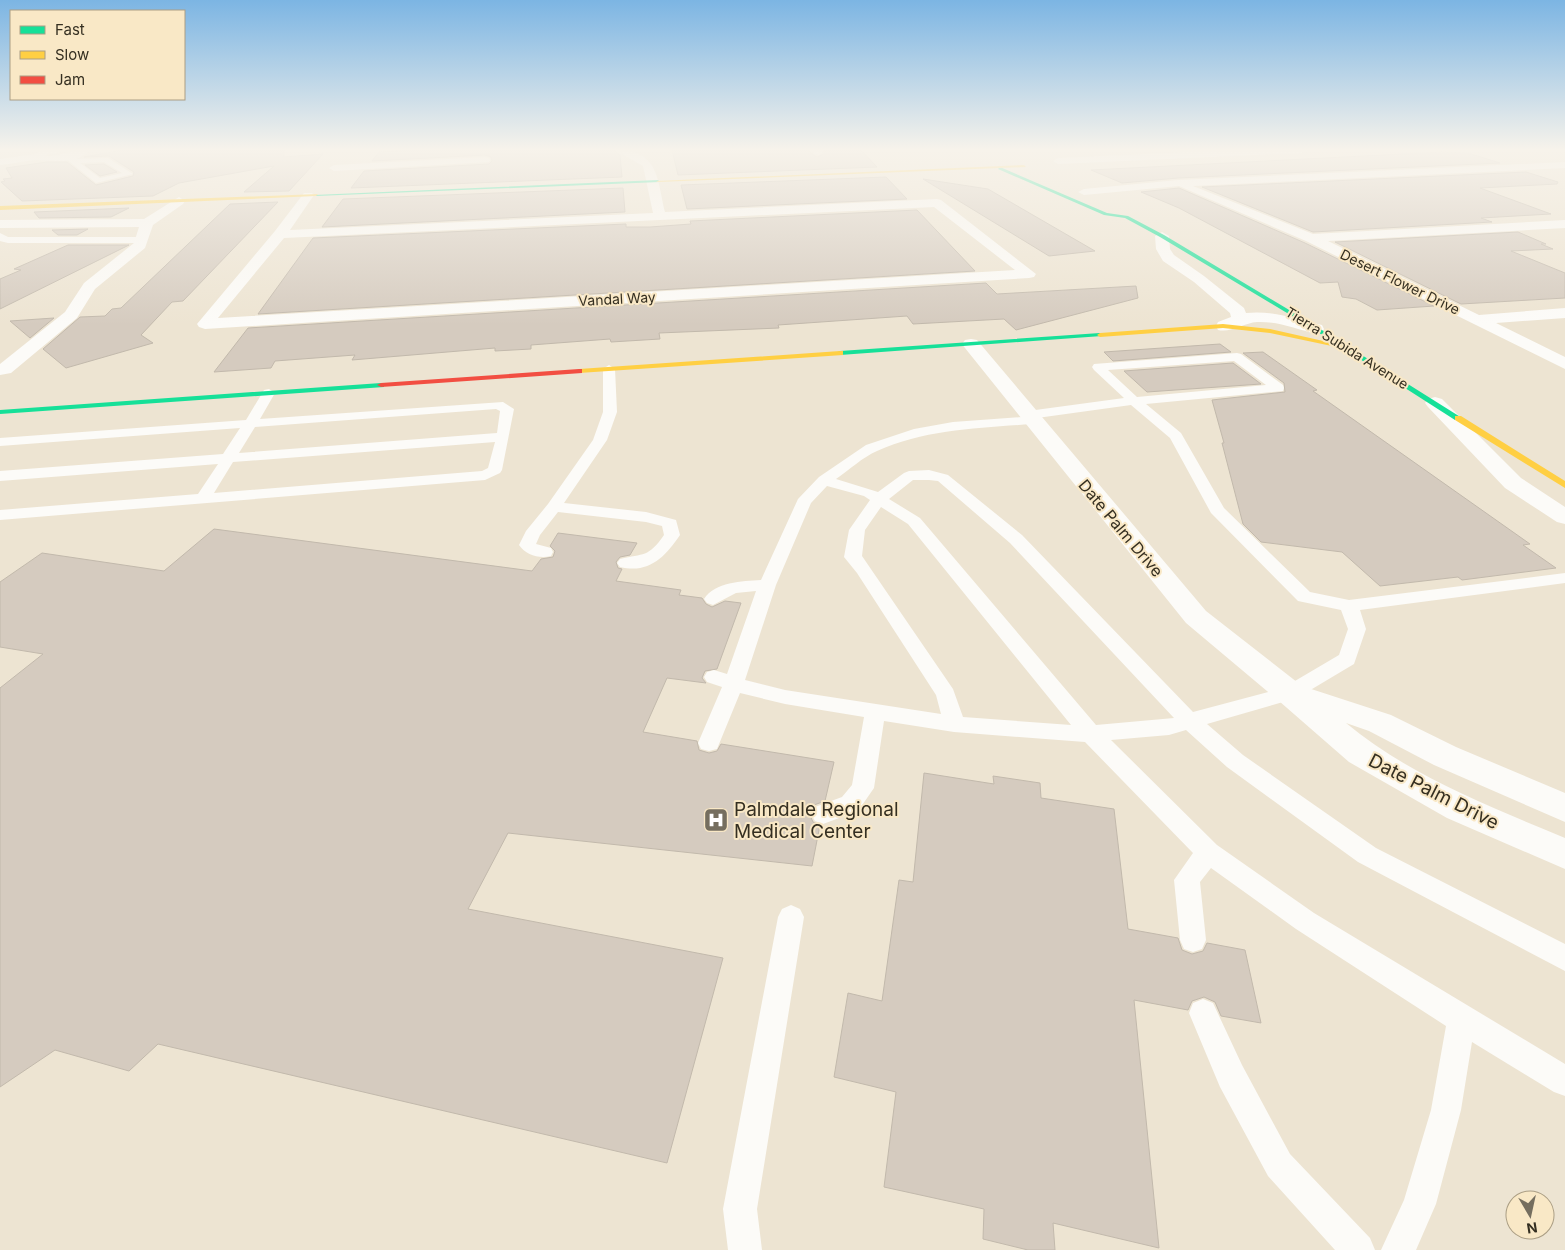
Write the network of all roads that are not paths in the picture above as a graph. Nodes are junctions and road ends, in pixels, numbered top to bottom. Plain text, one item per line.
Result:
1 (168, 208) edge
2 (299, 208) edge
3 (658, 208) edge
4 (812, 208) edge
5 (945, 208) edge
6 (1094, 208) edge
7 (1121, 208) edge
8 (1239, 208) edge
9 (660, 216) junction
10 (1126, 217) junction
11 (5, 223) edge
12 (147, 223) junction
13 (1565, 224) edge
14 (280, 234) junction
15 (0, 235) edge
16 (1162, 236) junction
17 (1311, 238) junction
18 (142, 240) junction
19 (1565, 313) edge
20 (1239, 318) junction
21 (1476, 320) junction
22 (1223, 326) junction
23 (1316, 328) junction
24 (971, 344) junction
25 (1346, 348) junction
26 (1565, 364) edge
27 (609, 369) junction
28 (0, 370) edge
29 (270, 393) junction
30 (1134, 401) junction
31 (1435, 404) junction
32 (0, 412) edge
33 (1030, 417) junction
34 (251, 424) junction
35 (503, 437) junction
36 (0, 442) edge
37 (230, 457) junction
38 (0, 476) edge
39 (824, 480) junction
40 (1565, 485) edge
41 (204, 497) junction
42 (879, 499) junction
43 (554, 508) junction
44 (0, 515) edge
45 (1565, 517) edge
46 (545, 552) dead end
47 (626, 563) dead end
48 (1565, 578) edge
49 (766, 585) junction
50 (713, 600) dead end
51 (1349, 606) junction
52 (714, 676) dead end
53 (734, 684) junction
54 (1290, 692) junction
55 (875, 711) junction
56 (1189, 721) junction
57 (954, 724) junction
58 (1091, 734) junction
59 (709, 742) dead end
60 (1565, 808) edge
61 (823, 814) dead end
62 (1208, 852) junction
63 (1565, 854) edge
64 (791, 917) dead end
65 (1192, 940) dead end
66 (1565, 958) edge
67 (1204, 1013) dead end
68 (1461, 1019) junction
69 (1565, 1081) edge
70 (745, 1250) edge
71 (1358, 1250) edge
72 (1398, 1250) edge

1 - 12 street
2 - 14 street
3 - 9 street
4 - 9 street, Vandal Way
5 - 14 street, Vandal Way
6 - 10 street, Tierra Subida Avenue
7 - 10 street, Tierra Subida Avenue
8 - 17 street, Desert Flower Drive
9 - 14 street
10 - 16 street, Tierra Subida Avenue
11 - 12 street
11 - 15 lane
12 - 18 street
13 - 17 street
15 - 18 lane
16 - 20 street
16 - 23 street, Tierra Subida Avenue
17 - 21 street, Desert Flower Drive
18 - 28 street
19 - 21 street
20 - 22 street
20 - 23 street
21 - 26 street, Desert Flower Drive
22 - 24 street
22 - 25 street
23 - 25 street, Tierra Subida Avenue
24 - 27 street
24 - 33 street, Date Palm Drive
25 - 31 street, Tierra Subida Avenue
27 - 29 street
27 - 43 lane
29 - 32 street
29 - 34 lane
30 - 30 lane
30 - 33 lane
30 - 51 lane
31 - 40 street, Tierra Subida Avenue
31 - 45 street
33 - 39 lane
33 - 54 street, Date Palm Drive
34 - 35 lane
34 - 36 lane
34 - 37 lane
35 - 37 lane
35 - 41 lane
37 - 38 lane
37 - 41 lane
39 - 42 lane
39 - 49 lane
41 - 44 lane
42 - 56 lane
42 - 57 lane
42 - 58 lane
43 - 46 lane
43 - 47 lane
48 - 51 lane
49 - 50 lane
49 - 53 lane
51 - 54 lane
52 - 53 lane
53 - 55 lane
53 - 59 lane
54 - 56 lane
54 - 60 street, Date Palm Drive
54 - 63 street, Date Palm Drive
55 - 57 lane
55 - 61 lane
56 - 58 lane
56 - 66 lane
57 - 58 lane
58 - 62 lane
62 - 65 lane
62 - 68 lane
64 - 70 lane
67 - 71 lane
68 - 69 lane
68 - 72 lane

